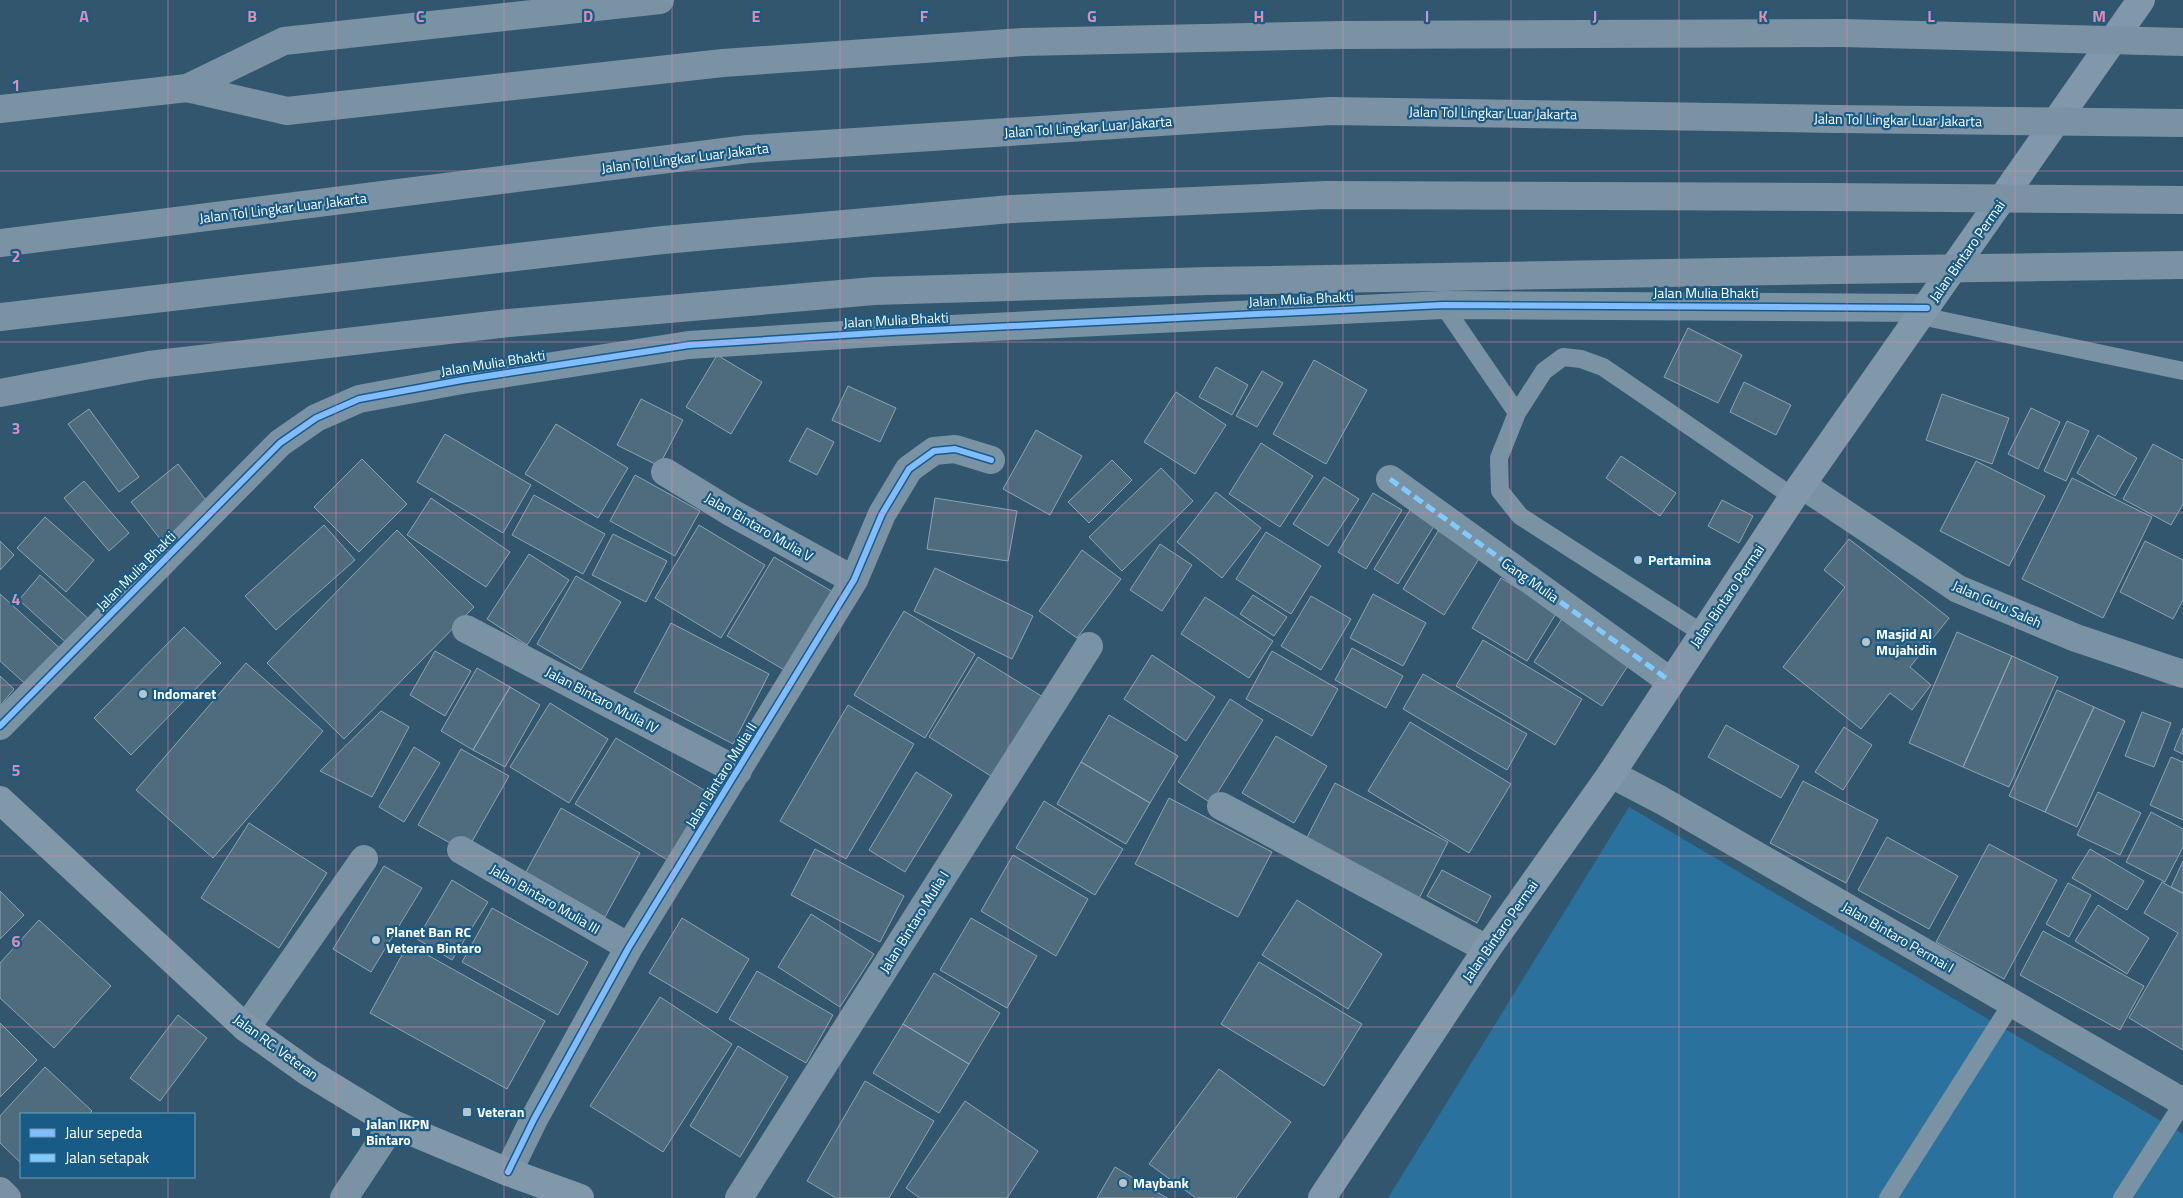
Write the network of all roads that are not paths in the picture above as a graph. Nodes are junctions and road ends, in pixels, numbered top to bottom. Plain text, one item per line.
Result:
1 (660, 0) edge
2 (2141, 0) edge
3 (2183, 42) edge
4 (187, 88) junction
5 (0, 109) edge
6 (2183, 123) edge
7 (2183, 200) edge
8 (0, 243) edge
9 (2183, 265) edge
10 (1443, 305) junction
11 (1924, 312) junction
12 (0, 317) edge
13 (2183, 371) edge
14 (0, 393) edge
15 (1517, 413) junction
16 (991, 460) dead end
17 (665, 472) dead end
18 (1390, 479) dead end
19 (1797, 491) junction
20 (854, 580) junction
21 (466, 629) dead end
22 (1702, 633) junction
23 (1089, 646) dead end
24 (2183, 674) edge
25 (1670, 681) junction
26 (0, 726) edge
27 (738, 771) junction
28 (1611, 774) junction
29 (0, 800) edge
30 (1221, 806) dead end
31 (461, 850) dead end
32 (364, 859) dead end
33 (629, 947) junction
34 (1487, 949) junction
35 (2012, 1003) junction
36 (246, 1028) junction
37 (2183, 1102) edge
38 (393, 1124) junction
39 (508, 1172) junction
40 (0, 1191) edge
41 (7, 1198) edge
42 (344, 1198) edge
43 (580, 1198) edge
44 (739, 1198) edge
45 (1322, 1198) edge
46 (1888, 1198) edge
47 (2122, 1198) edge

1 - 4 street
2 - 11 main road, Jalan Bintaro Permai
3 - 4 highway, bridge
4 - 5 highway
6 - 8 highway, Jalan Tol Lingkar Luar Jakarta, bridge
7 - 12 highway, bridge
9 - 14 highway, bridge
10 - 11 street, Jalan Mulia Bhakti
10 - 15 lane
10 - 26 street, Jalan Mulia Bhakti
11 - 13 lane
11 - 19 main road, Jalan Bintaro Permai
15 - 19 lane
15 - 22 lane
16 - 20 street, Jalan Bintaro Mulia II
17 - 20 street, Jalan Bintaro Mulia V
18 - 25 street, Gang Mulia
19 - 22 main road, Jalan Bintaro Permai
19 - 24 street, Jalan Guru Saleh
20 - 27 street, Jalan Bintaro Mulia II
21 - 27 street, Jalan Bintaro Mulia IV
22 - 25 main road, Jalan Bintaro Permai
23 - 44 street, Jalan Bintaro Mulia I
25 - 28 main road, Jalan Bintaro Permai
27 - 33 street, Jalan Bintaro Mulia II
28 - 34 main road, Jalan Bintaro Permai
28 - 35 street, Jalan Bintaro Permai I
29 - 36 main road, Jalan RC. Veteran
30 - 34 street
31 - 33 street, Jalan Bintaro Mulia III
32 - 36 street
33 - 39 street, Jalan Bintaro Mulia II
34 - 45 main road, Jalan Bintaro Permai
35 - 37 street, Jalan Bintaro Permai I
35 - 46 lane
36 - 38 main road, Jalan RC. Veteran
37 - 47 lane
38 - 39 main road, Jalan RC. Veteran
38 - 42 street
39 - 43 main road, Jalan RC. Veteran
40 - 41 street

